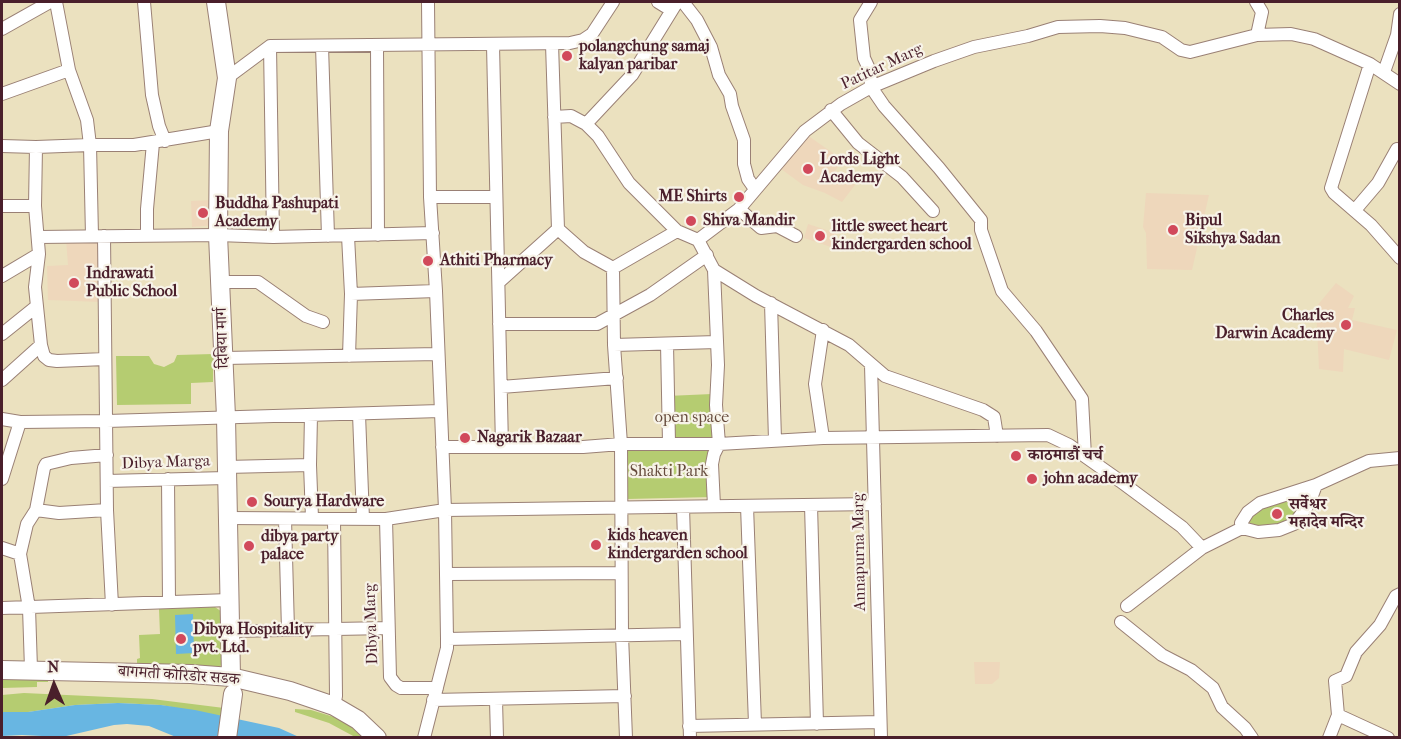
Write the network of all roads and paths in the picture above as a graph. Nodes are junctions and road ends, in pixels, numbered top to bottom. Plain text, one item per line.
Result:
1 (50, 2) edge
2 (56, 2) edge
3 (144, 2) edge
4 (216, 2) edge
5 (428, 2) edge
6 (613, 2) edge
7 (658, 2) edge
8 (682, 2) edge
9 (871, 2) edge
10 (1256, 2) edge
11 (674, 6) edge
12 (1400, 14) edge
13 (2, 29) edge
14 (1257, 35) junction
15 (552, 44) junction
16 (428, 45) junction
17 (493, 45) junction
18 (270, 46) junction
19 (322, 46) junction
20 (377, 46) junction
21 (1370, 64) junction
22 (69, 70) junction
23 (1384, 72) junction
24 (227, 78) junction
25 (1399, 83) edge
26 (871, 87) junction
27 (2, 93) edge
28 (831, 110) junction
29 (555, 117) junction
30 (586, 124) junction
31 (219, 131) junction
32 (159, 142) junction
33 (90, 145) junction
34 (2, 146) edge
35 (36, 147) junction
36 (1397, 149) dead end
37 (755, 189) junction
38 (430, 197) junction
39 (496, 197) junction
40 (2, 206) edge
41 (35, 206) junction
42 (739, 209) junction
43 (1355, 210) junction
44 (933, 211) dead end
45 (558, 229) junction
46 (677, 231) junction
47 (433, 233) junction
48 (218, 235) junction
49 (378, 235) junction
50 (98, 236) junction
51 (147, 236) junction
52 (348, 236) junction
53 (796, 236) dead end
54 (38, 237) junction
55 (273, 237) junction
56 (328, 237) junction
57 (698, 240) junction
58 (39, 254) junction
59 (707, 255) junction
60 (1400, 258) edge
61 (613, 268) junction
62 (714, 270) junction
63 (2, 276) edge
64 (221, 282) junction
65 (499, 282) junction
66 (436, 291) junction
67 (351, 294) junction
68 (771, 303) junction
69 (37, 306) junction
70 (613, 317) junction
71 (323, 322) dead end
72 (499, 324) junction
73 (823, 330) junction
74 (2, 334) edge
75 (717, 342) junction
76 (667, 344) junction
77 (41, 345) junction
78 (614, 345) junction
79 (438, 354) junction
80 (349, 356) junction
81 (224, 358) junction
82 (105, 359) junction
83 (871, 365) junction
84 (617, 378) junction
85 (2, 380) edge
86 (501, 387) junction
87 (440, 411) junction
88 (359, 414) junction
89 (311, 415) junction
90 (226, 417) junction
91 (2, 419) edge
92 (107, 421) junction
93 (20, 422) junction
94 (997, 436) junction
95 (823, 438) junction
96 (874, 438) junction
97 (775, 440) junction
98 (669, 443) junction
99 (621, 444) junction
100 (719, 444) junction
101 (502, 446) junction
102 (442, 447) junction
103 (107, 455) junction
104 (1085, 456) junction
105 (1400, 458) edge
106 (310, 465) junction
107 (226, 472) junction
108 (2, 479) edge
109 (168, 479) junction
110 (107, 481) junction
111 (1316, 485) junction
112 (875, 504) junction
113 (811, 505) junction
114 (714, 506) junction
115 (747, 506) junction
116 (683, 507) junction
117 (621, 508) junction
118 (36, 510) junction
119 (107, 510) junction
120 (445, 510) junction
121 (227, 518) junction
122 (312, 518) junction
123 (285, 519) junction
124 (334, 519) junction
125 (363, 519) junction
126 (386, 519) junction
127 (1242, 528) junction
128 (2, 548) edge
129 (1202, 548) junction
130 (21, 554) junction
131 (621, 573) junction
132 (447, 574) junction
133 (1400, 594) edge
134 (229, 600) junction
135 (169, 602) junction
136 (112, 605) junction
137 (1127, 606) dead end
138 (2, 608) edge
139 (29, 608) junction
140 (1121, 622) dead end
141 (388, 628) junction
142 (334, 629) junction
143 (288, 630) junction
144 (230, 631) junction
145 (686, 634) junction
146 (622, 635) junction
147 (447, 639) junction
148 (31, 669) junction
149 (2, 670) edge
150 (232, 685) junction
151 (435, 694) junction
152 (625, 696) junction
153 (496, 700) junction
154 (334, 706) junction
155 (1338, 715) junction
156 (880, 722) junction
157 (755, 724) junction
158 (817, 724) junction
159 (690, 732) edge
160 (227, 738) edge
161 (377, 738) edge
162 (424, 738) edge
163 (497, 738) edge
164 (626, 738) edge
165 (881, 738) edge
166 (1252, 738) edge
167 (1329, 738) edge
168 (1388, 738) edge

1 - 13 street
2 - 22 street
3 - 32 street
4 - 24 main road, दिबिया मार्ग
5 - 16 street
6 - 15 street
7 - 11 street
8 - 37 street
9 - 26 street
10 - 14 street
11 - 30 street
12 - 23 street
14 - 21 street, Patitar Marg
14 - 26 street, Patitar Marg
15 - 17 street
15 - 29 street
16 - 17 street
16 - 20 street
16 - 38 street
17 - 39 street
18 - 19 street
18 - 24 street
18 - 55 street
19 - 20 street
19 - 56 street
20 - 49 street
21 - 23 street, Patitar Marg
21 - 43 street
22 - 27 street
22 - 33 street
23 - 25 street, Patitar Marg
24 - 31 main road, दिबिया मार्ग
26 - 28 street, Patitar Marg
26 - 104 street
28 - 37 street, Patitar Marg
28 - 44 street
29 - 30 street
29 - 45 street
30 - 46 street
31 - 32 street
31 - 48 main road, दिबिया मार्ग
32 - 33 street
32 - 51 street
33 - 35 street
33 - 50 street
34 - 35 street
35 - 41 street
36 - 43 street
37 - 42 street, Patitar Marg
38 - 39 street
38 - 47 street
39 - 65 street
40 - 41 street
41 - 54 street
42 - 53 street
42 - 57 street, Patitar Marg
43 - 60 street
45 - 61 street
45 - 65 street
46 - 57 street
46 - 61 street
47 - 49 street
47 - 66 street
48 - 51 street
48 - 55 street
48 - 64 main road, दिबिया मार्ग
49 - 52 street
50 - 51 street
50 - 54 street
50 - 82 street
52 - 56 street
52 - 67 street
54 - 58 street
55 - 56 street
57 - 59 street
58 - 63 street
58 - 69 street
59 - 62 street
59 - 70 street
61 - 70 street
62 - 68 street
62 - 75 street
64 - 71 street
64 - 81 main road, दिबिया मार्ग
65 - 72 street
66 - 67 street
66 - 79 street
67 - 80 street
68 - 73 street
68 - 97 street
69 - 74 street
69 - 77 street
70 - 72 street
70 - 78 street
72 - 86 street
73 - 83 street
73 - 95 street
75 - 76 street
75 - 100 street
76 - 78 street
76 - 98 street
77 - 82 street
77 - 85 street
78 - 84 street
79 - 80 street
79 - 87 street
80 - 81 street
81 - 90 main road, दिबिया मार्ग
82 - 92 street
83 - 94 street
83 - 96 street, Annapurna Marg
84 - 86 street
84 - 99 street
86 - 101 street
87 - 88 street
87 - 102 street
88 - 89 street
88 - 125 street
89 - 90 street
89 - 106 street
90 - 92 street
90 - 107 main road, दिबिया मार्ग
91 - 93 street
92 - 93 street
92 - 103 street
93 - 108 street
94 - 96 street
94 - 104 street
95 - 96 street
95 - 97 street
96 - 112 street, Annapurna Marg
97 - 100 street
98 - 99 street
98 - 100 street
99 - 101 street
99 - 117 street
100 - 114 street
101 - 102 street
102 - 120 street
103 - 110 street
103 - 118 street
104 - 129 street
105 - 111 street
106 - 107 street, Dibya Marga
106 - 122 street
107 - 109 street, Dibya Marga
107 - 121 main road, दिबिया मार्ग
109 - 110 street, Dibya Marga
109 - 135 street
110 - 119 street
111 - 127 street
111 - 127 street
112 - 113 street
112 - 156 street, Annapurna Marg
113 - 115 street
113 - 158 street
114 - 115 street
114 - 116 street
115 - 157 street
116 - 117 street
116 - 145 street
117 - 120 street
117 - 131 street
118 - 119 street
118 - 130 street
119 - 136 street
120 - 126 street
120 - 132 street
121 - 123 street
121 - 134 main road, दिबिया मार्ग
122 - 123 street
122 - 124 street
123 - 143 street
124 - 125 street
124 - 142 street
125 - 126 street
126 - 141 street, Dibya Marg
127 - 129 street
128 - 130 street
129 - 137 street
130 - 139 street
131 - 132 street
131 - 146 street
132 - 147 street
133 - 155 street
134 - 135 street
134 - 144 main road, दिबिया मार्ग
135 - 136 street
136 - 139 street
138 - 139 street
139 - 148 street
140 - 166 street
141 - 142 street
141 - 151 street, Dibya Marg
142 - 143 street
142 - 154 street
143 - 144 street
144 - 150 main road, दिबिया मार्ग
145 - 146 street
145 - 159 street
146 - 147 street
146 - 152 street
147 - 151 street
148 - 149 main road, बागमती कोरिडोर सडक
148 - 150 main road, बागमती कोरिडोर सडक
150 - 154 main road, बागमती कोरिडोर सडक
150 - 160 main road, दिबिया मार्ग
151 - 153 street, Dibya Marg
151 - 162 street
152 - 153 street, Dibya Marg
152 - 164 street
153 - 163 street
154 - 161 main road, बागमती कोरिडोर सडक
155 - 167 street
155 - 168 street
156 - 158 street
156 - 165 street, Annapurna Marg
157 - 158 street
157 - 159 street

